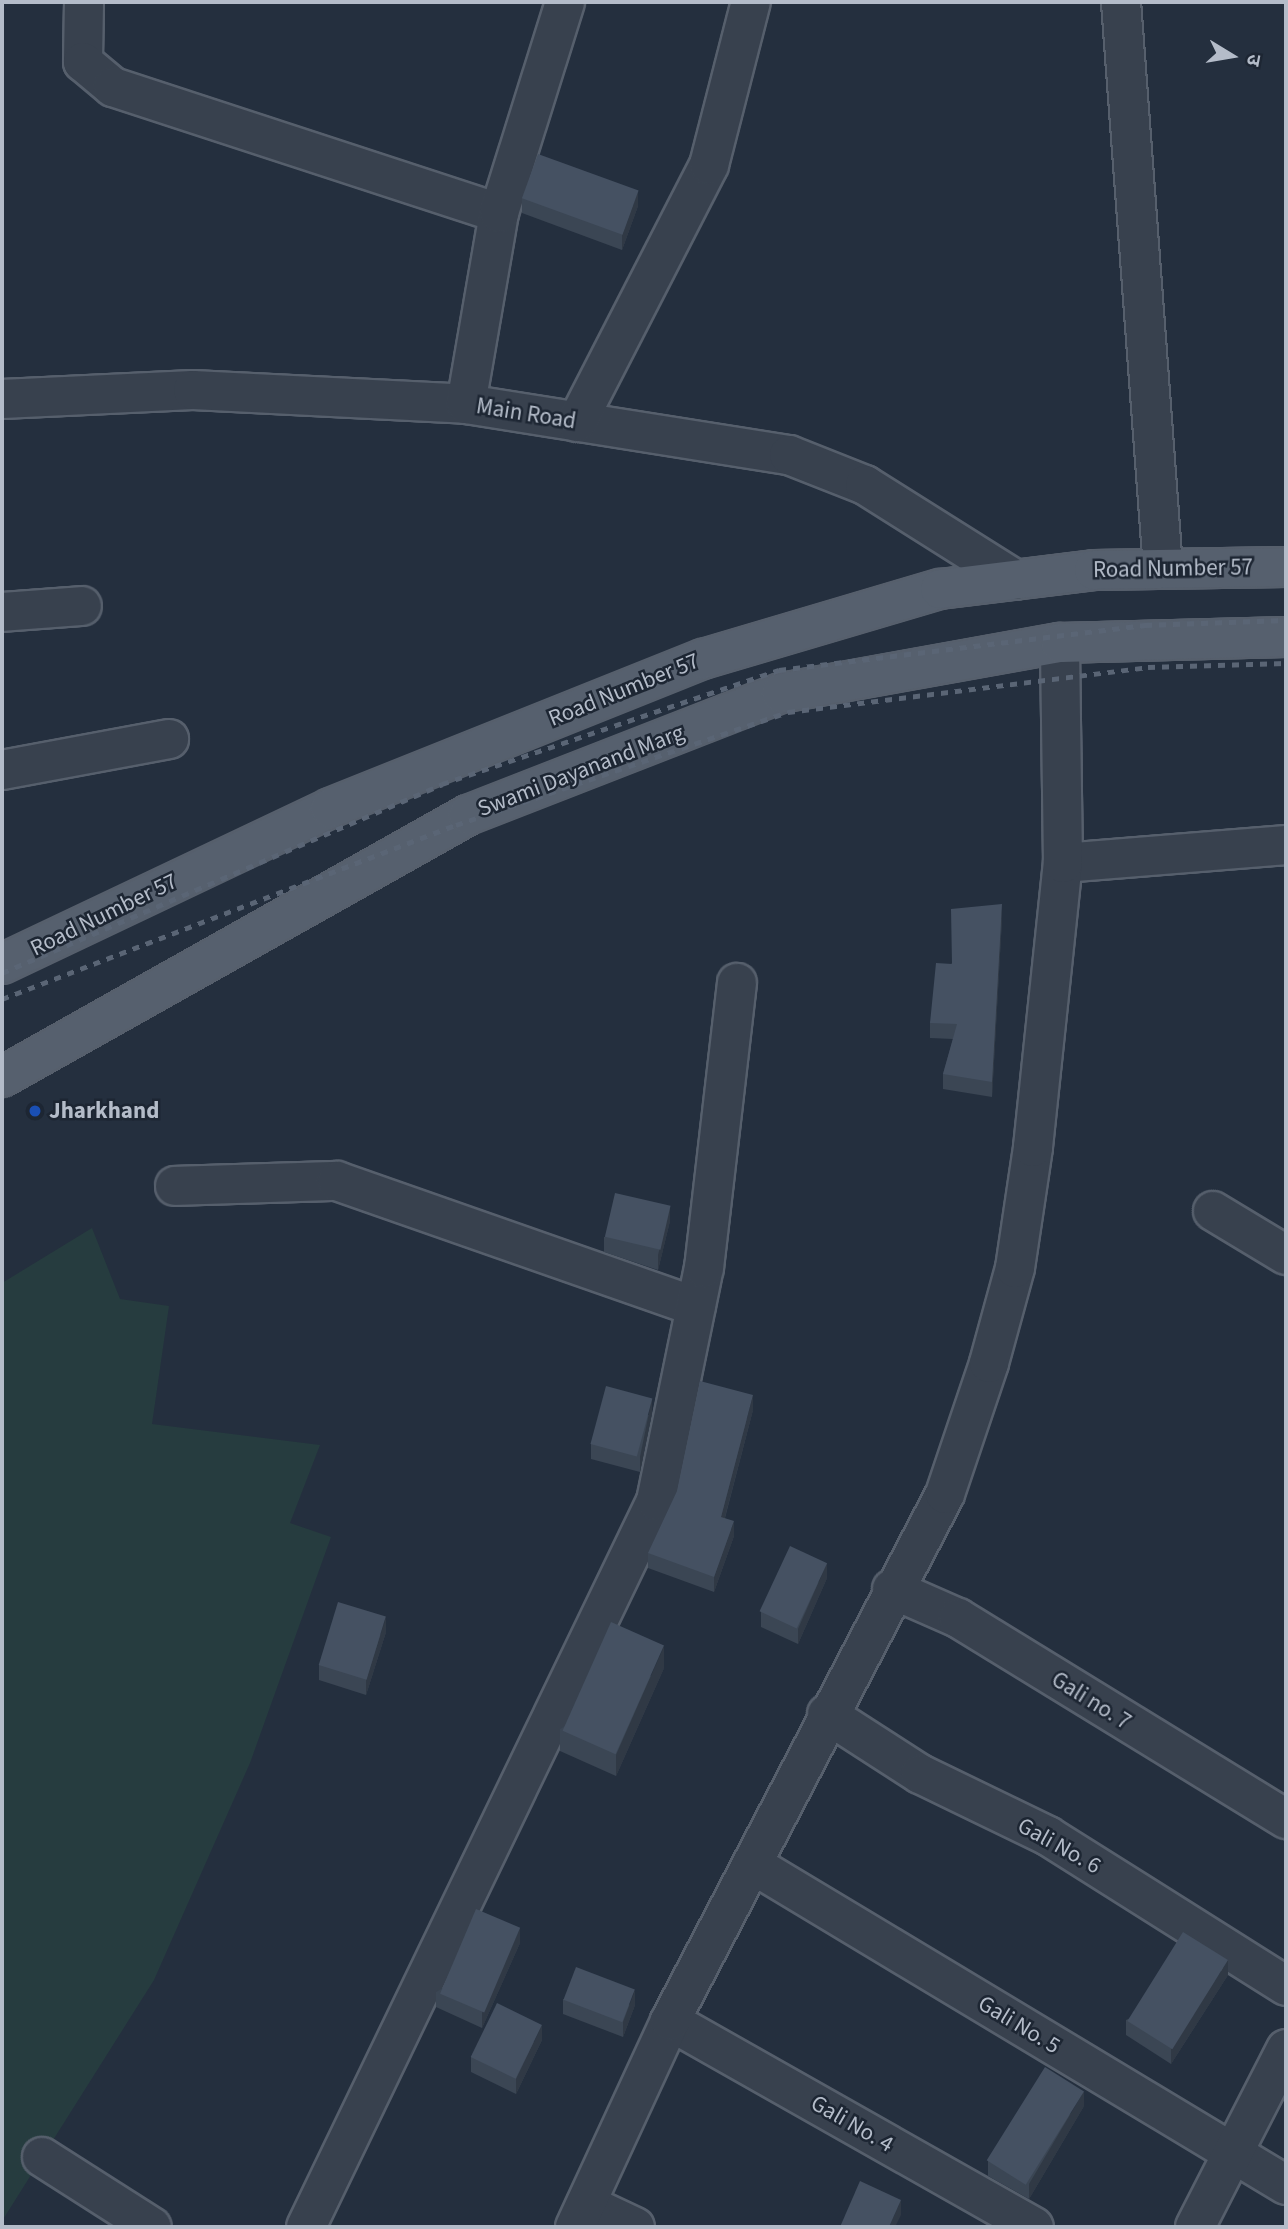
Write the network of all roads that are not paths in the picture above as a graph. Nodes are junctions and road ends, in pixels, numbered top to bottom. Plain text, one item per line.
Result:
1 (84, 2) edge
2 (565, 2) edge
3 (1121, 2) edge
4 (738, 5) edge
5 (499, 213) junction
6 (2, 399) edge
7 (466, 404) junction
8 (577, 422) junction
9 (1286, 567) edge
10 (1163, 568) junction
11 (1016, 580) junction
12 (82, 606) dead end
13 (2, 612) edge
14 (1286, 637) edge
15 (1060, 643) junction
16 (169, 739) dead end
17 (2, 770) edge
18 (1286, 845) edge
19 (1063, 863) junction
20 (2, 964) edge
21 (737, 983) dead end
22 (2, 1077) edge
23 (175, 1186) dead end
24 (1213, 1211) dead end
25 (1286, 1255) edge
26 (696, 1307) junction
27 (892, 1589) junction
28 (827, 1714) junction
29 (1286, 1819) edge
30 (752, 1864) junction
31 (1286, 1986) edge
32 (670, 2021) junction
33 (1286, 2049) edge
34 (1231, 2152) junction
35 (43, 2157) dead end
36 (1286, 2185) edge
37 (580, 2216) edge
38 (152, 2227) edge
39 (306, 2227) edge
40 (635, 2227) edge
41 (1034, 2227) edge
42 (1195, 2227) edge

1 - 5 street
2 - 5 street
3 - 10 street
4 - 8 street
5 - 7 street
6 - 7 street, Main Road
7 - 8 street, Main Road
8 - 11 street, Main Road
9 - 10 main road, Road Number 57
10 - 11 main road, Road Number 57
11 - 20 main road, Road Number 57
12 - 13 street
14 - 15 main road, Swami Dayanand Marg
15 - 19 street
15 - 22 main road, Swami Dayanand Marg
16 - 17 street
18 - 19 street
19 - 27 street
21 - 26 street
23 - 26 street
24 - 25 street
26 - 39 street
27 - 28 street
27 - 29 street, Gali no. 7
28 - 30 street
28 - 31 street, Gali No. 6
30 - 32 street
30 - 34 street, Gali No. 5
32 - 37 street
32 - 41 street, Gali No. 4
33 - 34 street
34 - 36 street, Gali No. 5
34 - 42 street
35 - 38 street
37 - 40 street

